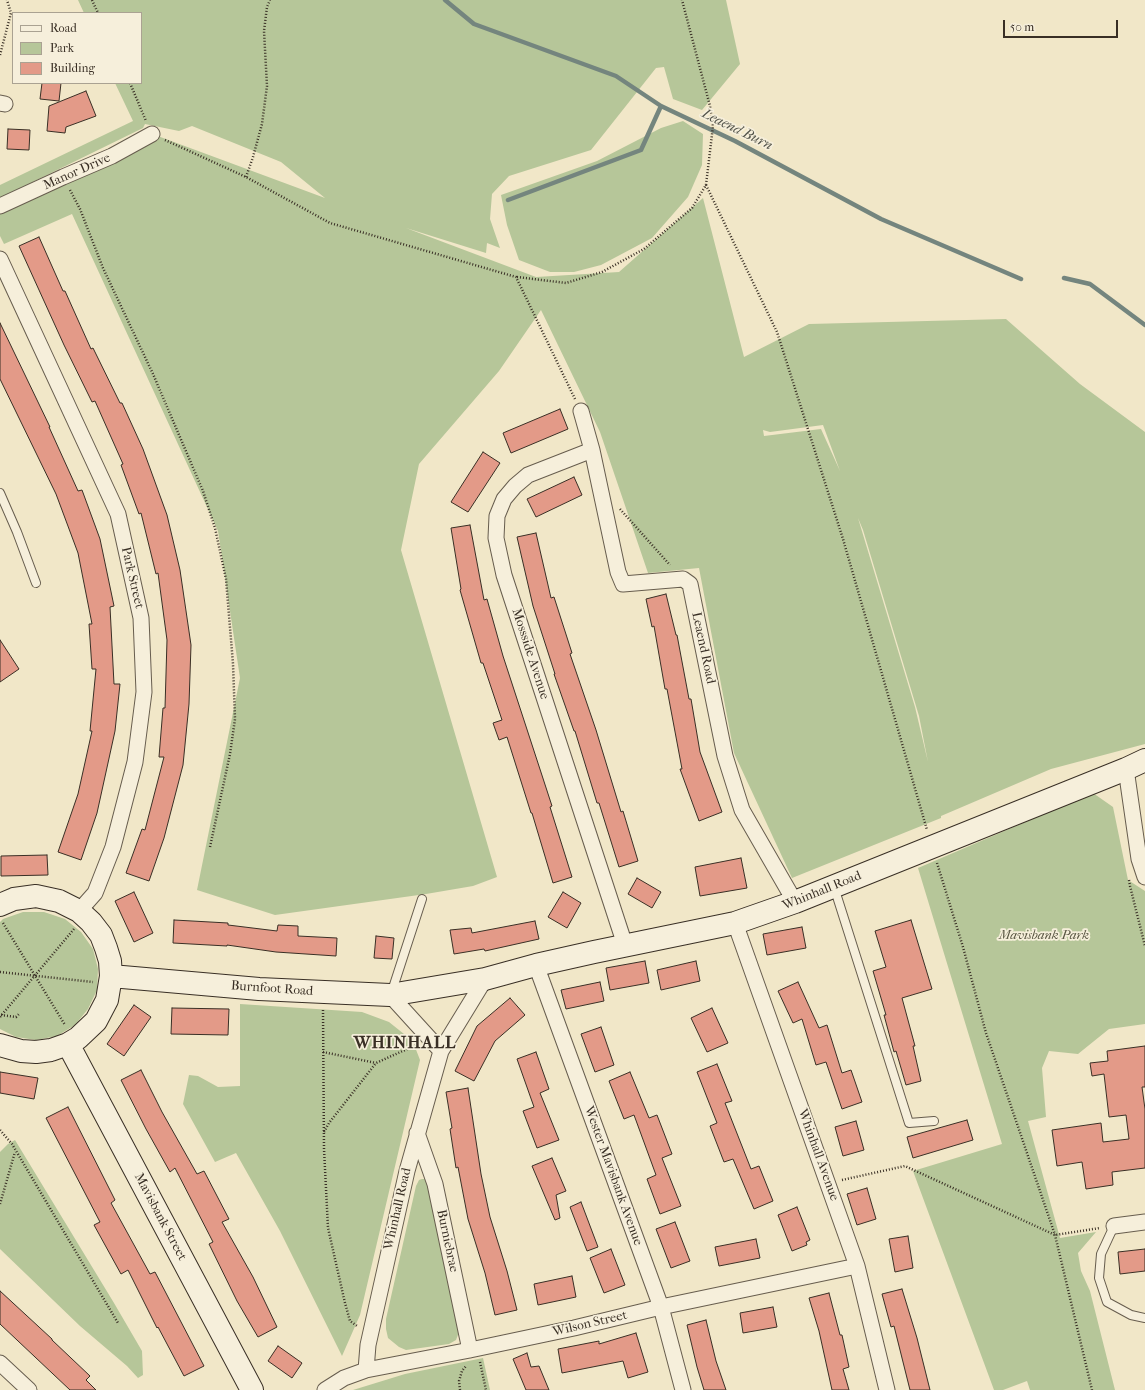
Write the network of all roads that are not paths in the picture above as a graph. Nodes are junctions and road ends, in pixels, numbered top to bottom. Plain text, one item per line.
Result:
1 (152, 134) road end
2 (0, 206) edge
3 (0, 259) edge
4 (581, 411) road end
5 (592, 450) junction
6 (0, 493) edge
7 (36, 583) dead end
8 (1135, 764) edge
9 (1143, 873) edge
10 (834, 886) junction
11 (422, 899) dead end
12 (795, 902) junction
13 (0, 905) edge
14 (82, 914) junction
15 (734, 923) junction
16 (625, 945) junction
17 (536, 965) junction
18 (485, 979) junction
19 (110, 980) junction
20 (432, 989) joint
21 (390, 996) junction
22 (71, 1042) junction
23 (0, 1044) edge
24 (441, 1051) junction
25 (934, 1121) dead end
26 (417, 1133) junction
27 (1145, 1222) edge
28 (1114, 1226) joint
29 (857, 1266) junction
30 (661, 1307) junction
31 (1145, 1318) edge
32 (471, 1359) junction
33 (0, 1362) edge
34 (366, 1370) junction
35 (29, 1390) edge
36 (252, 1390) edge
37 (326, 1390) edge
38 (683, 1390) edge
39 (887, 1390) edge

1 - 2 street, Manor Drive
3 - 14 street, Park Street
4 - 5 street
5 - 12 street, Leaend Road
5 - 16 street, Mossside Avenue
6 - 7 lane
8 - 9 street
8 - 10 street, Whinhall Road
10 - 12 street, Whinhall Road
10 - 25 lane
11 - 21 lane
12 - 15 street, Whinhall Road
13 - 14 street
14 - 19 street
15 - 16 street, Whinhall Road
15 - 29 street, Whinhall Avenue
16 - 17 street, Whinhall Road
17 - 18 street, Whinhall Road
17 - 30 street, Wester Mavisbank Avenue
18 - 20 street, Whinhall Road
18 - 24 street, Whinhall Road
19 - 21 street, Burnfoot Road
19 - 22 street
20 - 21 street, Burnfoot Road
21 - 24 street
22 - 23 street
22 - 36 street, Mavisbank Street
24 - 26 street, Whinhall Road
26 - 32 street, Burniebrae
26 - 34 street, Whinhall Road
27 - 28 street
28 - 31 lane
29 - 30 street, Wilson Street
29 - 39 street, Whinhall Avenue
30 - 32 street, Wilson Street
30 - 38 street, Wester Mavisbank Avenue
32 - 34 street, Wilson Street
33 - 35 street
34 - 37 street, Wilson Street

